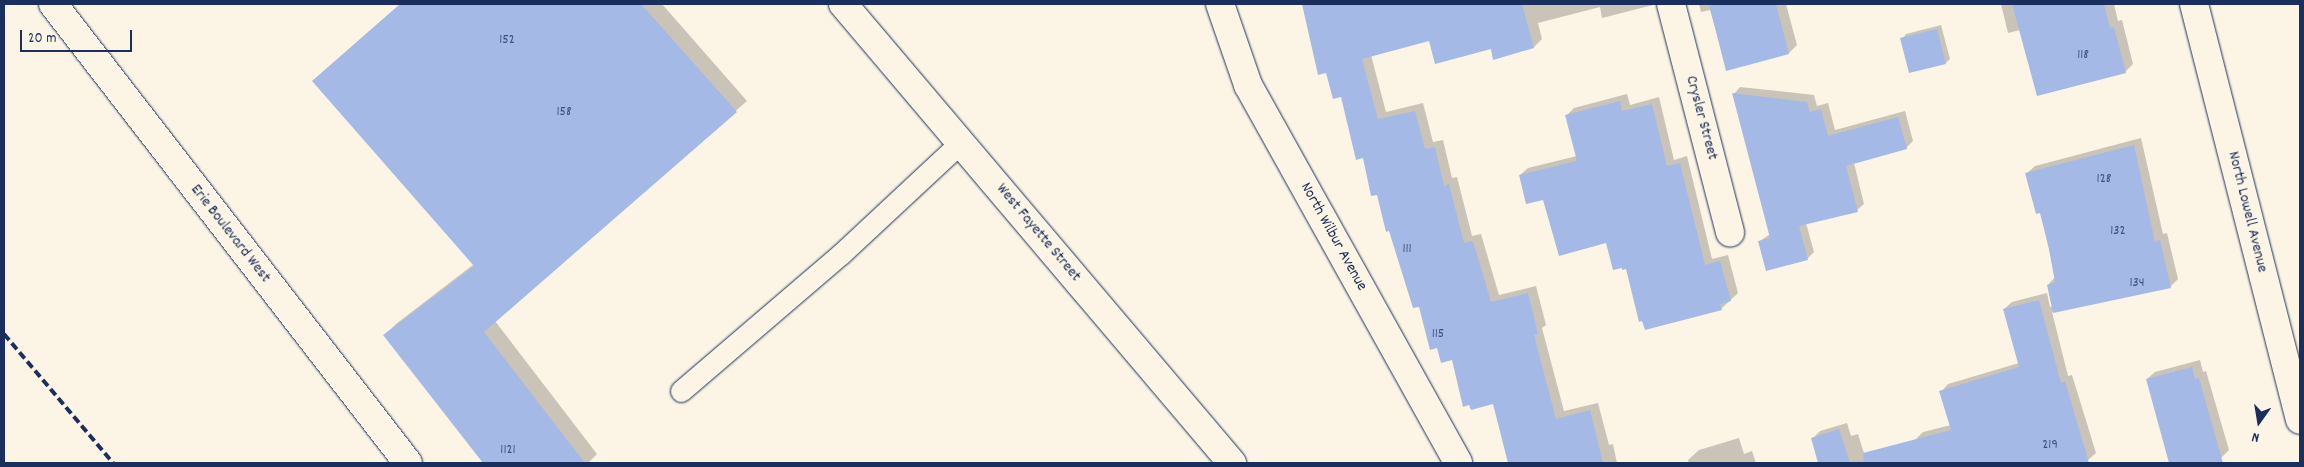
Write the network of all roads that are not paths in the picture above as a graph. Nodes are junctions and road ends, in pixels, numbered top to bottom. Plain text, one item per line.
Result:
1 (53, 4) edge
2 (843, 4) edge
3 (1220, 4) edge
4 (1671, 4) edge
5 (2194, 4) edge
6 (961, 142) junction
7 (1730, 232) dead end
8 (681, 391) dead end
9 (2300, 420) edge
10 (408, 463) edge
11 (1232, 463) edge
12 (1458, 463) edge

1 - 10 street, Erie Boulevard West
2 - 6 street, West Fayette Street
3 - 12 street, North Wilbur Avenue
4 - 7 street, Crysler Street
5 - 9 street, North Lowell Avenue
6 - 8 lane
6 - 11 street, West Fayette Street

